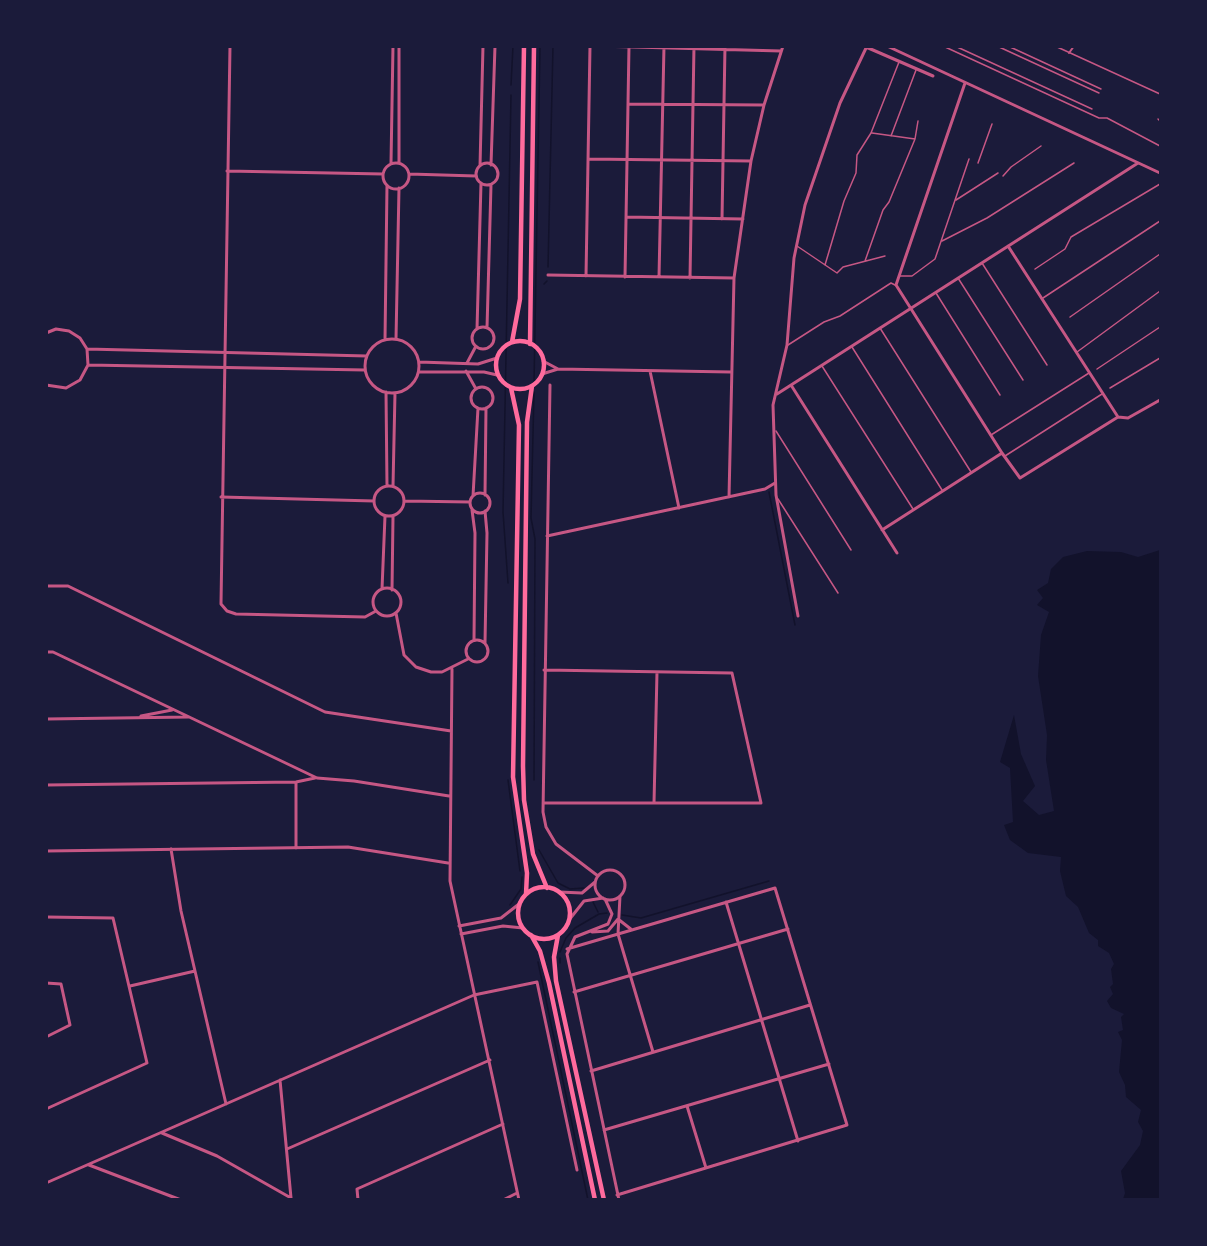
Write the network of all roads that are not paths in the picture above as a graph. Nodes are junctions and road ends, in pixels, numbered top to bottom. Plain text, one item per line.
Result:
1 (230, 46) edge
2 (393, 46) edge
3 (399, 46) edge
4 (483, 46) edge
5 (495, 46) edge
6 (524, 46) edge
7 (534, 46) edge
8 (590, 46) edge
9 (597, 46) edge
10 (887, 46) edge
11 (943, 46) edge
12 (955, 46) edge
13 (997, 46) edge
14 (1008, 46) edge
15 (1055, 46) edge
16 (1074, 46) edge
17 (629, 47) edge
18 (664, 47) edge
19 (867, 47) edge
20 (694, 48) edge
21 (725, 48) edge
22 (756, 48) edge
23 (782, 49) edge
24 (1070, 53) junction
25 (899, 61) junction
26 (916, 69) junction
27 (933, 76) dead end
28 (965, 83) junction
29 (1101, 89) dead end
30 (1100, 93) dead end
31 (1161, 94) edge
32 (628, 104) junction
33 (663, 104) junction
34 (693, 105) junction
35 (724, 105) junction
36 (764, 105) junction
37 (1092, 110) dead end
38 (918, 121) dead end
39 (992, 124) dead end
40 (871, 133) junction
41 (891, 136) junction
42 (915, 139) junction
43 (1159, 142) edge
44 (1041, 146) dead end
45 (1161, 146) edge
46 (589, 159) junction
47 (627, 159) junction
48 (969, 159) dead end
49 (662, 160) junction
50 (692, 160) junction
51 (723, 161) junction
52 (751, 161) junction
53 (391, 163) junction
54 (399, 163) junction
55 (978, 163) dead end
56 (1074, 163) dead end
57 (1138, 163) junction
58 (491, 165) junction
59 (480, 166) junction
60 (227, 171) junction
61 (998, 173) dead end
62 (1161, 173) edge
63 (383, 174) junction
64 (409, 174) junction
65 (476, 176) junction
66 (1003, 176) dead end
67 (481, 183) junction
68 (1161, 184) edge
69 (387, 185) junction
70 (491, 185) junction
71 (399, 188) junction
72 (954, 201) junction
73 (626, 217) junction
74 (660, 218) junction
75 (691, 218) junction
76 (722, 219) junction
77 (743, 219) junction
78 (1161, 221) edge
79 (942, 241) junction
80 (796, 246) junction
81 (1008, 246) junction
82 (1161, 254) edge
83 (885, 256) dead end
84 (865, 261) junction
85 (981, 263) junction
86 (825, 265) junction
87 (1035, 269) dead end
88 (548, 275) dead end
89 (586, 276) junction
90 (625, 276) junction
91 (899, 276) junction
92 (659, 277) junction
93 (690, 278) junction
94 (958, 278) junction
95 (734, 279) junction
96 (896, 285) junction
97 (1161, 291) edge
98 (935, 292) junction
99 (1042, 299) junction
100 (910, 308) junction
101 (1070, 317) dead end
102 (1161, 327) edge
103 (487, 328) junction
104 (880, 328) junction
105 (477, 329) junction
106 (46, 333) edge
107 (396, 339) junction
108 (385, 340) junction
109 (512, 342) junction
110 (530, 344) junction
111 (787, 345) junction
112 (476, 346) junction
113 (851, 346) junction
114 (87, 349) junction
115 (226, 351) junction
116 (1076, 352) junction
117 (367, 356) junction
118 (496, 358) junction
119 (1161, 358) edge
120 (543, 361) junction
121 (419, 362) junction
122 (467, 363) junction
123 (88, 365) junction
124 (822, 365) junction
125 (1047, 365) dead end
126 (226, 366) junction
127 (558, 369) junction
128 (1097, 369) dead end
129 (365, 370) junction
130 (650, 370) junction
131 (466, 371) junction
132 (418, 372) junction
133 (731, 372) junction
134 (1089, 373) junction
135 (542, 374) junction
136 (497, 375) junction
137 (1023, 380) dead end
138 (46, 385) edge
139 (550, 385) dead end
140 (791, 385) junction
141 (532, 386) junction
142 (511, 388) junction
143 (1110, 388) dead end
144 (476, 389) junction
145 (386, 392) junction
146 (395, 393) junction
147 (777, 394) junction
148 (1102, 394) junction
149 (1000, 395) dead end
150 (1161, 400) edge
151 (478, 408) junction
152 (486, 408) junction
153 (1118, 417) junction
154 (774, 428) junction
155 (991, 435) junction
156 (1003, 455) junction
157 (971, 473) junction
158 (775, 483) junction
159 (387, 486) junction
160 (393, 486) junction
161 (942, 491) junction
162 (474, 495) junction
163 (485, 495) junction
164 (776, 495) junction
165 (221, 497) junction
166 (729, 497) junction
167 (374, 501) junction
168 (405, 501) junction
169 (470, 502) junction
170 (679, 508) junction
171 (472, 510) junction
172 (914, 510) junction
173 (485, 511) junction
174 (385, 516) junction
175 (393, 516) junction
176 (882, 530) junction
177 (546, 536) junction
178 (851, 550) dead end
179 (897, 553) dead end
180 (46, 586) edge
181 (382, 590) junction
182 (392, 590) junction
183 (838, 593) dead end
184 (376, 611) junction
185 (396, 613) junction
186 (798, 616) dead end
187 (474, 640) junction
188 (485, 643) junction
189 (46, 652) edge
190 (468, 659) junction
191 (452, 669) junction
192 (544, 670) junction
193 (657, 672) junction
194 (174, 710) junction
195 (163, 717) junction
196 (190, 717) junction
197 (134, 718) junction
198 (46, 719) edge
199 (451, 730) junction
200 (317, 778) junction
201 (296, 782) junction
202 (46, 785) edge
203 (449, 796) junction
204 (543, 803) junction
205 (654, 803) junction
206 (296, 848) junction
207 (171, 849) junction
208 (46, 851) edge
209 (448, 863) junction
210 (598, 876) junction
211 (596, 880) junction
212 (548, 888) junction
213 (559, 892) junction
214 (526, 894) junction
215 (620, 896) junction
216 (604, 898) junction
217 (726, 902) junction
218 (519, 904) junction
219 (46, 917) edge
220 (618, 919) junction
221 (569, 920) junction
222 (459, 926) junction
223 (523, 928) junction
224 (788, 928) junction
225 (632, 930) junction
226 (587, 932) junction
227 (461, 934) junction
228 (618, 934) junction
229 (531, 935) junction
230 (558, 935) junction
231 (739, 943) junction
232 (567, 949) junction
233 (195, 971) junction
234 (630, 975) junction
235 (46, 983) edge
236 (129, 986) junction
237 (574, 992) junction
238 (474, 995) junction
239 (811, 1005) junction
240 (761, 1020) junction
241 (46, 1037) edge
242 (652, 1052) junction
243 (489, 1060) junction
244 (829, 1064) junction
245 (591, 1071) junction
246 (779, 1078) junction
247 (280, 1080) junction
248 (226, 1104) junction
249 (687, 1106) junction
250 (46, 1109) edge
251 (503, 1124) junction
252 (604, 1130) junction
253 (161, 1133) junction
254 (798, 1141) junction
255 (287, 1149) junction
256 (87, 1164) junction
257 (706, 1168) junction
258 (577, 1170) dead end
259 (46, 1183) edge
260 (517, 1193) junction
261 (617, 1195) junction
262 (292, 1199) edge
263 (181, 1200) edge
264 (358, 1200) edge
265 (503, 1200) edge
266 (519, 1200) edge
267 (595, 1200) edge
268 (604, 1200) edge
269 (619, 1200) edge

1 - 60 street
2 - 53 street
3 - 54 street
4 - 59 street
5 - 58 street
6 - 109 main road
7 - 110 main road
8 - 46 street
9 - 17 street
10 - 28 street
11 - 43 lane
12 - 37 lane
13 - 30 lane
14 - 29 lane
15 - 24 lane
16 - 24 street
17 - 18 street
17 - 32 street
18 - 20 street
18 - 33 street
19 - 25 street
19 - 80 street
20 - 21 street
20 - 34 street
21 - 22 street
21 - 35 street
22 - 23 street
23 - 36 street
24 - 31 lane
25 - 26 street
25 - 40 lane
26 - 27 street
26 - 41 lane
28 - 57 street
28 - 91 street
32 - 33 street
32 - 47 street
33 - 34 street
33 - 49 street
34 - 35 street
34 - 50 street
35 - 36 street
35 - 51 street
36 - 52 street
38 - 42 lane
39 - 55 lane
40 - 41 lane
40 - 86 lane
41 - 42 lane
42 - 84 lane
43 - 45 lane
44 - 66 lane
46 - 47 street
46 - 89 street
47 - 49 street
47 - 73 street
48 - 72 lane
49 - 50 street
49 - 74 street
50 - 51 street
50 - 75 street
51 - 52 street
51 - 76 street
52 - 77 street
53 - 54 street
53 - 63 street
54 - 64 street
56 - 79 lane
57 - 62 street
57 - 81 street
58 - 59 street
58 - 70 street
59 - 65 street
60 - 63 street
60 - 115 street
61 - 72 lane
63 - 69 street
64 - 65 street
64 - 71 street
65 - 67 street
67 - 70 street
67 - 105 street
68 - 87 lane
69 - 71 street
69 - 108 street
70 - 103 street
71 - 107 street
72 - 79 lane
73 - 74 street
73 - 90 street
74 - 75 street
74 - 92 street
75 - 76 street
75 - 93 street
76 - 77 street
77 - 95 street
78 - 99 lane
79 - 91 lane
80 - 86 lane
80 - 111 street
81 - 85 street
81 - 99 street
82 - 101 lane
83 - 84 lane
84 - 86 lane
85 - 94 street
85 - 125 lane
88 - 89 street
89 - 90 street
90 - 92 street
91 - 96 street
92 - 93 street
93 - 95 street
94 - 98 street
94 - 137 lane
95 - 133 street
96 - 100 street
96 - 111 lane
97 - 116 lane
98 - 100 street
98 - 149 lane
99 - 116 street
100 - 104 street
100 - 155 street
102 - 128 lane
103 - 105 street
103 - 112 street
104 - 113 street
104 - 157 lane
105 - 112 street
106 - 114 street
107 - 108 street
107 - 121 street
108 - 117 street
109 - 110 main road
109 - 118 main road
110 - 120 main road
111 - 147 street
112 - 122 street
113 - 124 street
113 - 161 lane
114 - 115 street
114 - 123 street
115 - 117 street
115 - 126 street
116 - 134 street
117 - 129 street
118 - 122 street
118 - 136 main road
119 - 143 lane
120 - 127 street
120 - 135 main road
121 - 122 street
121 - 132 street
123 - 126 street
123 - 138 street
124 - 140 street
124 - 172 lane
126 - 129 street
126 - 165 street
127 - 130 street
127 - 135 street
129 - 145 street
130 - 133 street
130 - 170 street
131 - 132 street
131 - 136 street
131 - 144 street
132 - 146 street
133 - 166 street
134 - 148 street
134 - 155 lane
135 - 141 main road
136 - 142 main road
139 - 177 street
140 - 147 street
140 - 176 street
141 - 142 main road
141 - 212 main road
142 - 214 main road
144 - 151 street
144 - 152 street
145 - 146 street
145 - 159 street
146 - 160 street
147 - 154 street
148 - 153 street
148 - 156 lane
150 - 153 street
151 - 152 street
151 - 162 street
152 - 163 street
153 - 156 street
154 - 158 street
154 - 178 lane
155 - 156 street
156 - 157 street
157 - 161 street
158 - 164 street
158 - 166 street
159 - 160 street
159 - 167 street
160 - 168 street
161 - 172 street
162 - 163 street
162 - 169 street
163 - 173 street
164 - 183 lane
164 - 186 street
165 - 167 street
165 - 184 street
166 - 170 street
167 - 174 street
168 - 169 street
168 - 175 street
169 - 171 street
170 - 177 street
171 - 173 street
171 - 187 street
172 - 176 street
173 - 188 street
174 - 175 street
174 - 181 street
175 - 182 street
176 - 179 street
177 - 192 street
180 - 199 street
181 - 182 street
181 - 184 street
182 - 185 street
184 - 185 street
185 - 191 street
187 - 188 street
187 - 190 street
188 - 190 street
189 - 194 street
190 - 191 street
191 - 199 street
192 - 193 street
192 - 204 street
193 - 205 street
193 - 205 street
194 - 195 street
194 - 196 street
194 - 197 street
195 - 196 street
195 - 197 street
196 - 200 street
197 - 198 street
199 - 203 street
200 - 201 street
200 - 203 street
201 - 202 street
201 - 206 street
203 - 209 street
204 - 205 street
204 - 210 street
206 - 207 street
206 - 209 street
207 - 208 street
207 - 233 street
209 - 222 street
210 - 211 street
210 - 215 street
211 - 213 street
211 - 216 street
212 - 213 main road
212 - 214 main road
213 - 221 main road
214 - 218 main road
215 - 216 street
215 - 220 street
216 - 221 street
216 - 226 street
217 - 224 street
217 - 225 street
217 - 231 street
218 - 222 street
218 - 223 main road
219 - 236 street
220 - 225 street
220 - 226 street
220 - 228 street
221 - 230 main road
222 - 227 street
223 - 227 street
223 - 229 main road
224 - 231 street
224 - 239 street
225 - 228 street
226 - 232 street
227 - 238 street
228 - 232 street
228 - 234 street
229 - 230 main road
229 - 267 main road
230 - 268 main road
231 - 234 street
231 - 240 street
232 - 237 street
233 - 236 street
233 - 248 street
234 - 237 street
234 - 242 street
235 - 241 street
236 - 250 street
237 - 245 street
238 - 243 street
238 - 247 street
238 - 258 street
239 - 240 street
239 - 244 street
240 - 242 street
240 - 246 street
242 - 245 street
243 - 251 street
243 - 255 street
244 - 246 street
244 - 254 street
245 - 252 street
246 - 249 street
246 - 254 street
247 - 248 street
247 - 255 street
248 - 253 street
249 - 252 street
249 - 257 street
251 - 260 street
251 - 264 street
252 - 261 street
253 - 256 street
253 - 262 street
254 - 257 street
255 - 262 street
256 - 259 street
256 - 263 street
257 - 261 street
260 - 265 street
260 - 266 street
261 - 269 street

